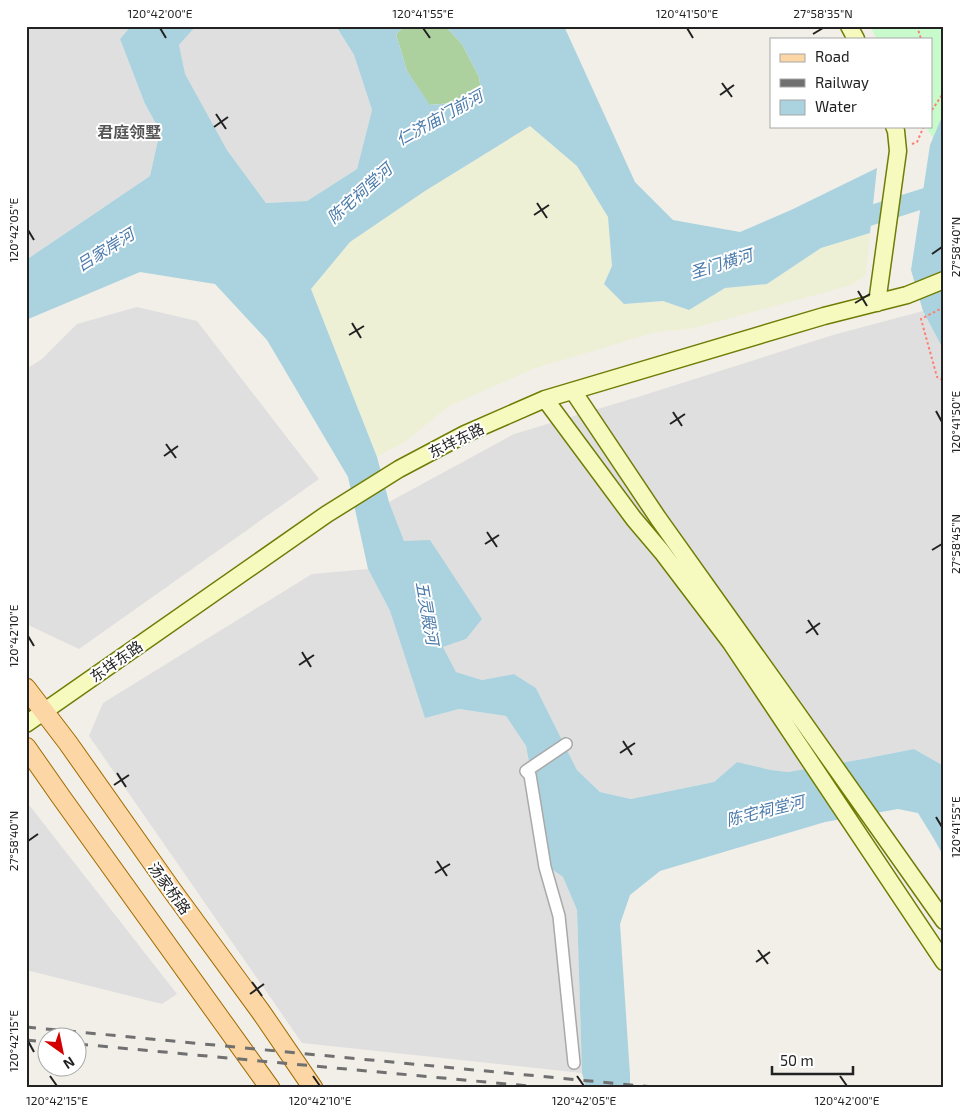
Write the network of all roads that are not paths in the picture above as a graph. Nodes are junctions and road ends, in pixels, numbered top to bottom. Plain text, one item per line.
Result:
1 (848, 26) edge
2 (855, 38) edge
3 (895, 128) edge
4 (944, 280) edge
5 (876, 303) junction
6 (573, 392) junction
7 (545, 399) junction
8 (26, 688) edge
9 (44, 711) junction
10 (26, 724) edge
11 (566, 744) dead end
12 (26, 747) edge
13 (944, 922) edge
14 (944, 962) edge
15 (574, 1063) dead end
16 (270, 1088) edge
17 (312, 1088) edge

1 - 2 main road
3 - 5 main road
4 - 5 main road, 东垟东路
5 - 6 main road, 东垟东路
6 - 7 main road, 东垟东路
6 - 13 main road
7 - 9 main road, 东垟东路
7 - 14 main road
8 - 9 main road, 汤家桥路
9 - 10 main road, 东垟东路
9 - 17 main road, 汤家桥路
11 - 15 street
12 - 16 main road

